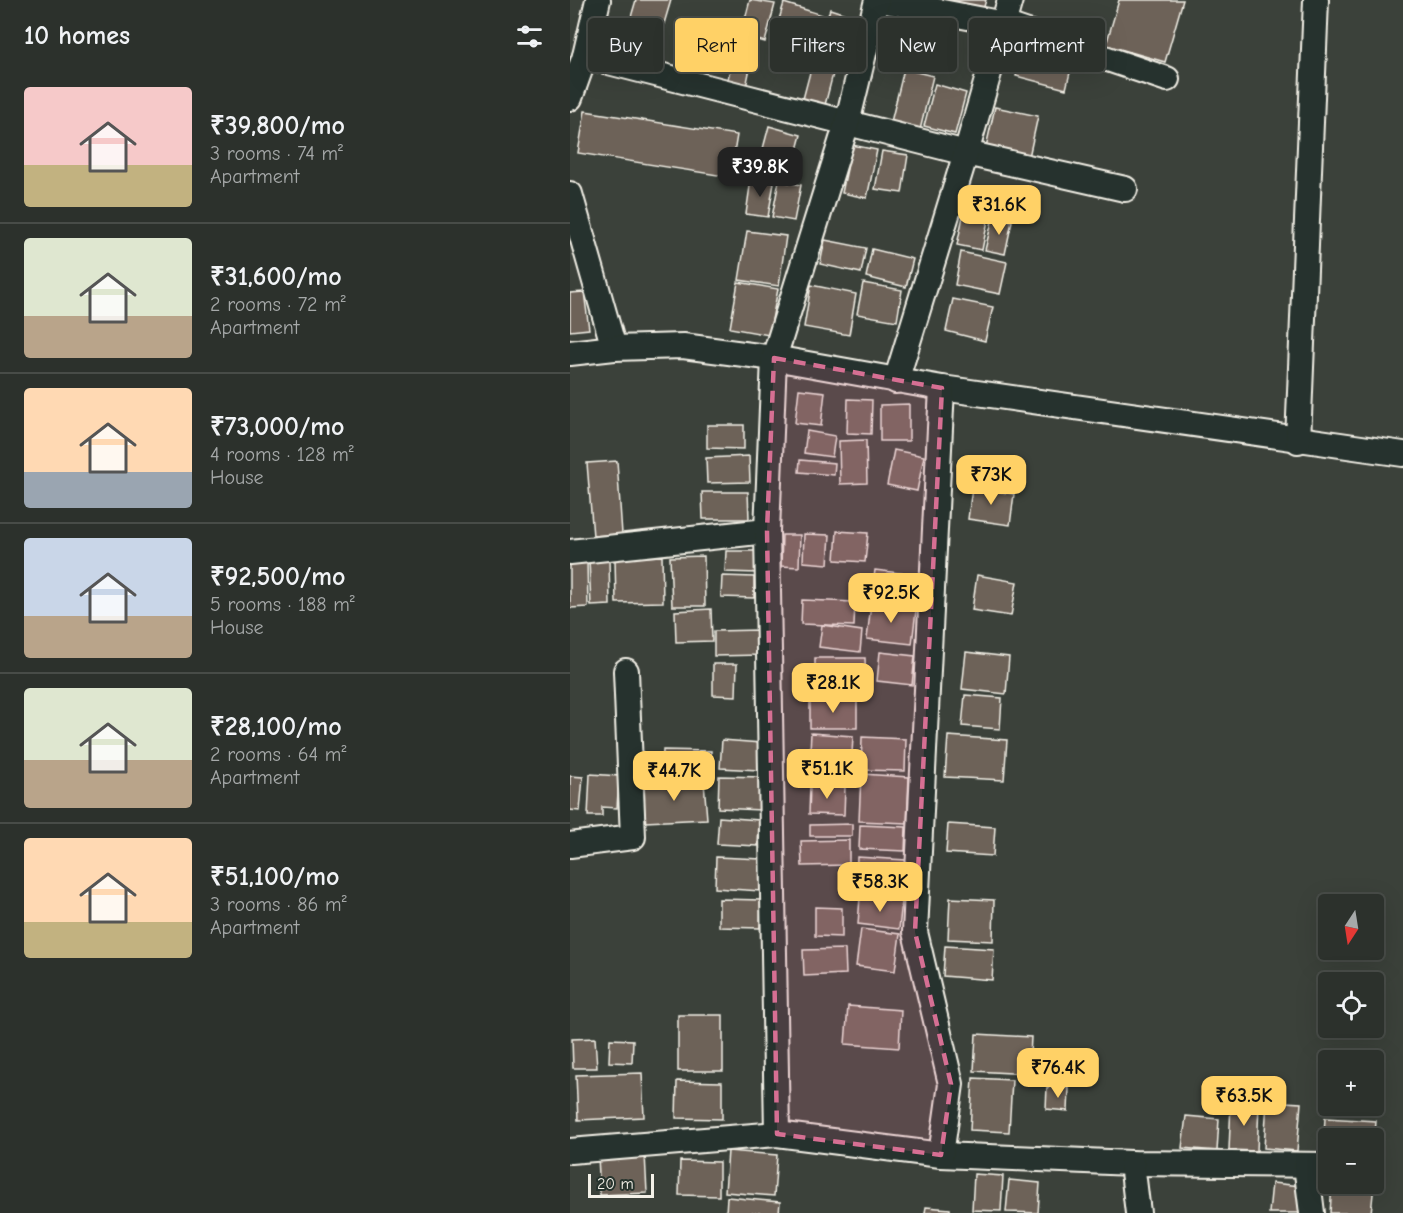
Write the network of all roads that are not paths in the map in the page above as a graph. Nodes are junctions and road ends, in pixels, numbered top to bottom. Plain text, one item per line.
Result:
1 (598, 0) edge
2 (878, 0) edge
3 (1010, 0) edge
4 (1316, 0) edge
5 (972, 18) edge
6 (1006, 18) edge
7 (585, 56) junction
8 (1105, 58) edge
9 (990, 72) edge
10 (1167, 79) dead end
11 (570, 98) edge
12 (847, 123) junction
13 (966, 153) junction
14 (1125, 189) dead end
15 (570, 194) edge
16 (614, 348) junction
17 (570, 353) edge
18 (774, 358) junction
19 (896, 381) junction
20 (942, 388) junction
21 (1298, 441) junction
22 (1403, 454) edge
23 (767, 531) junction
24 (570, 552) edge
25 (626, 671) dead end
26 (570, 845) edge
27 (777, 1134) junction
28 (570, 1151) edge
29 (940, 1155) junction
30 (1132, 1163) junction
31 (1317, 1165) edge
32 (1138, 1213) edge
33 (1312, 1213) edge

1 - 7 street
2 - 5 street
2 - 12 street
3 - 6 street
4 - 21 street
7 - 11 street
7 - 12 street
8 - 10 street
9 - 13 street
12 - 13 street
12 - 18 street
13 - 14 street
13 - 19 street
15 - 16 street
16 - 17 street
16 - 18 street
18 - 19 street
18 - 23 street
19 - 20 street
20 - 21 street
20 - 29 street
21 - 22 street
23 - 24 street
23 - 27 street
25 - 26 street
27 - 28 street
27 - 29 street
29 - 30 street
30 - 31 street
30 - 32 street
31 - 33 street

